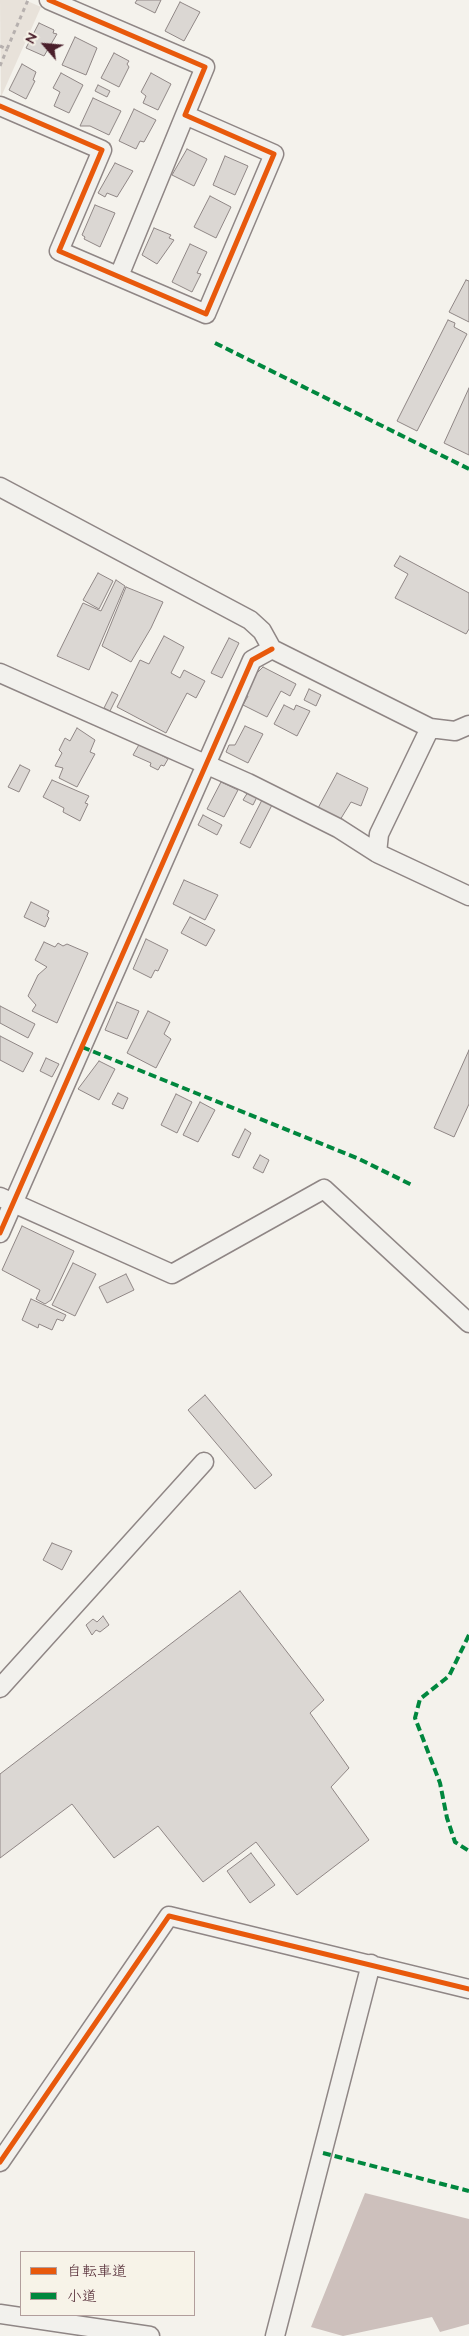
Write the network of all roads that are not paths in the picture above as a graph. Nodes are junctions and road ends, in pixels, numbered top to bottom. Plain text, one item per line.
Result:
1 (49, 0) edge
2 (0, 106) edge
3 (185, 115) junction
4 (119, 276) junction
5 (0, 487) edge
6 (272, 649) junction
7 (0, 673) edge
8 (469, 725) edge
9 (430, 728) junction
10 (206, 765) junction
11 (377, 853) junction
12 (469, 896) edge
13 (7, 1200) edge
14 (0, 1233) edge
15 (469, 1323) edge
16 (204, 1462) dead end
17 (0, 1688) edge
18 (372, 1964) junction
19 (469, 1989) edge
20 (0, 2162) edge
21 (0, 2314) edge
22 (150, 2336) edge
23 (275, 2336) edge

1 - 3 street
2 - 4 street
3 - 4 street
3 - 4 street
5 - 6 street
6 - 9 street
6 - 10 street
7 - 10 street
8 - 9 street
9 - 11 street
10 - 11 street
10 - 13 street
11 - 12 street
13 - 14 street
13 - 15 street
16 - 17 street
18 - 19 street
18 - 20 street
18 - 23 street
21 - 22 street

